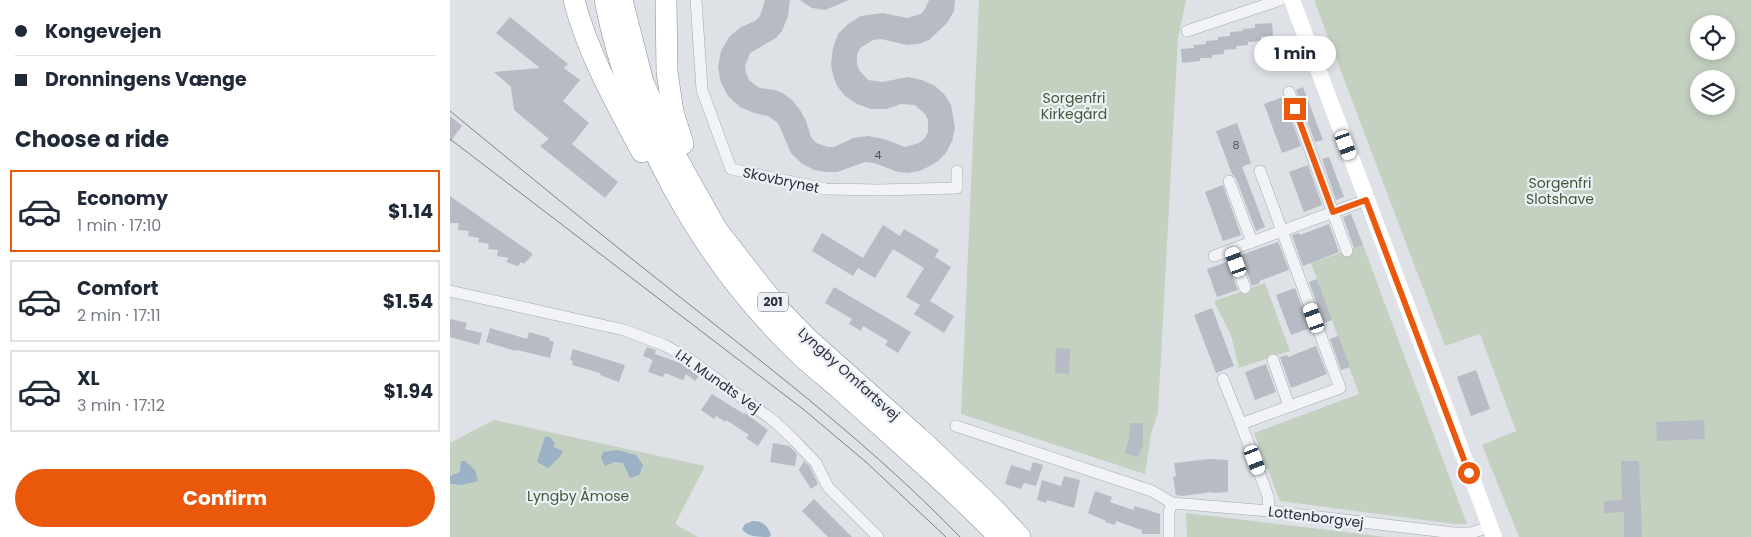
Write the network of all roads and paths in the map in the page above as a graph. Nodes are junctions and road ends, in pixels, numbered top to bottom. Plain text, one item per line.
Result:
1 (574, 0) edge
2 (605, 0) edge
3 (622, 0) edge
4 (666, 0) edge
5 (696, 0) edge
6 (1280, 0) edge
7 (1292, 0) edge
8 (1187, 31) dead end
9 (1289, 92) dead end
10 (957, 170) dead end
11 (1260, 170) dead end
12 (1229, 180) dead end
13 (1366, 200) junction
14 (686, 212) junction
15 (1333, 212) junction
16 (717, 230) junction
17 (1282, 231) junction
18 (1252, 242) junction
19 (1231, 250) junction
20 (1347, 250) dead end
21 (1214, 256) dead end
22 (1245, 288) dead end
23 (450, 291) edge
24 (1273, 360) dead end
25 (1223, 379) dead end
26 (1289, 406) junction
27 (1241, 424) junction
28 (956, 426) dead end
29 (1172, 503) junction
30 (1268, 511) junction
31 (1492, 532) edge
32 (878, 537) edge
33 (1000, 537) edge
34 (1020, 537) edge
35 (1169, 537) edge

1 - 14 highway
2 - 14 highway, Lyngby Omfartsvej / 201
3 - 16 highway, Lyngby Omfartsvej / 201
4 - 16 highway
5 - 10 street, Skovbrynet
6 - 8 street
7 - 13 street
9 - 15 street
11 - 17 street
12 - 18 street
13 - 15 street
13 - 31 street
14 - 33 highway, Lyngby Omfartsvej / 201
15 - 17 street
15 - 20 street
16 - 34 highway, Lyngby Omfartsvej / 201
17 - 18 street
17 - 26 street
18 - 19 street
19 - 21 street
19 - 22 street
23 - 32 street, I.H. Mundts Vej
24 - 26 street
25 - 27 street
26 - 27 street
27 - 30 street
28 - 29 street, Lottenborgvej
29 - 30 street, Lottenborgvej
29 - 35 street
30 - 31 street, Lottenborgvej

